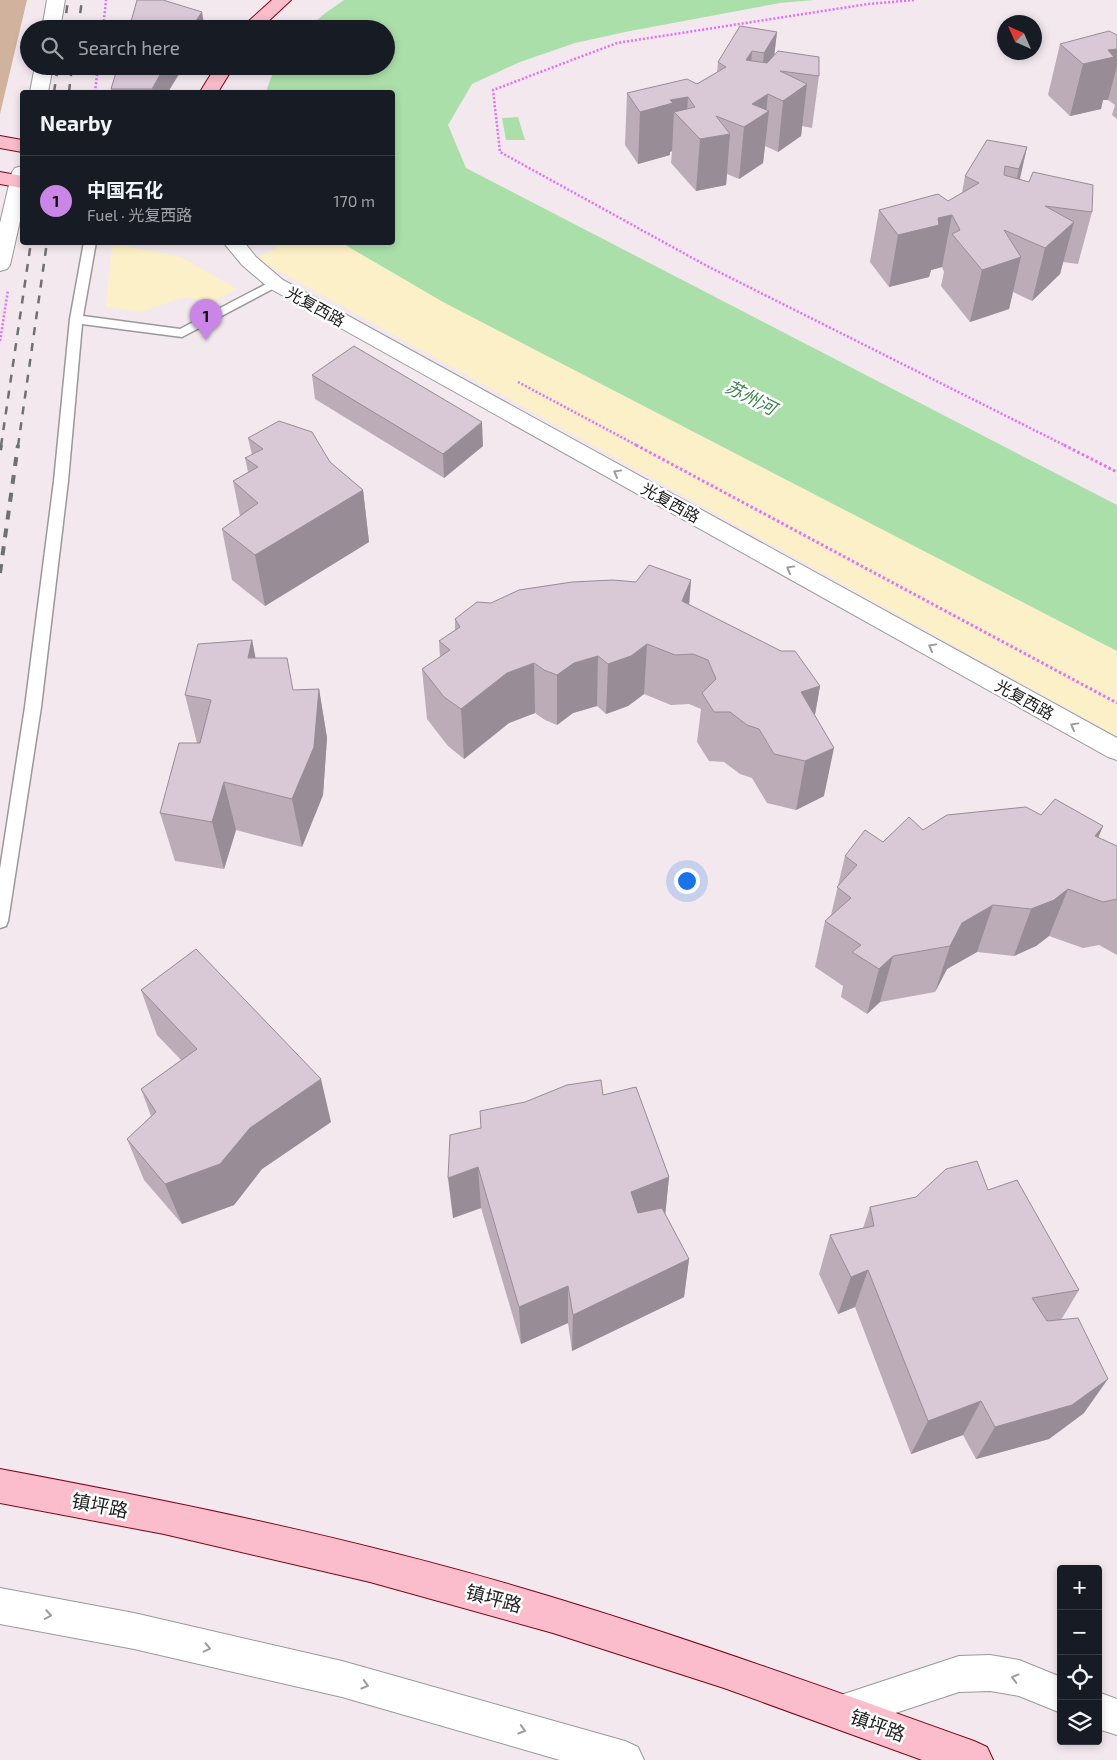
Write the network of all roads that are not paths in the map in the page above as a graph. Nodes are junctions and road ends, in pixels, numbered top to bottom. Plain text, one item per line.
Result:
1 (56, 0) edge
2 (282, 0) edge
3 (53, 20) edge
4 (259, 20) edge
5 (42, 75) edge
6 (219, 75) edge
7 (39, 90) edge
8 (210, 90) edge
9 (0, 142) edge
10 (20, 146) edge
11 (0, 178) edge
12 (20, 179) edge
13 (20, 187) edge
14 (89, 245) edge
15 (236, 245) edge
16 (0, 265) edge
17 (276, 284) junction
18 (76, 319) junction
19 (1117, 750) edge
20 (0, 921) edge
21 (0, 1486) edge
22 (0, 1606) edge
23 (1057, 1693) edge
24 (1102, 1711) edge
25 (844, 1712) junction
26 (1117, 1717) edge
27 (625, 1760) edge
28 (974, 1760) edge

1 - 3 street
2 - 4 main road
5 - 7 street
6 - 8 main road
9 - 10 main road
11 - 12 main road
13 - 16 street
14 - 18 lane
15 - 17 street, 光复西路
17 - 18 lane
19 -> 17 street, 光复西路
18 - 20 lane
21 - 25 main road, 镇坪路
22 -> 27 street
23 -> 25 street
24 - 26 street
25 - 28 main road, 镇坪路

